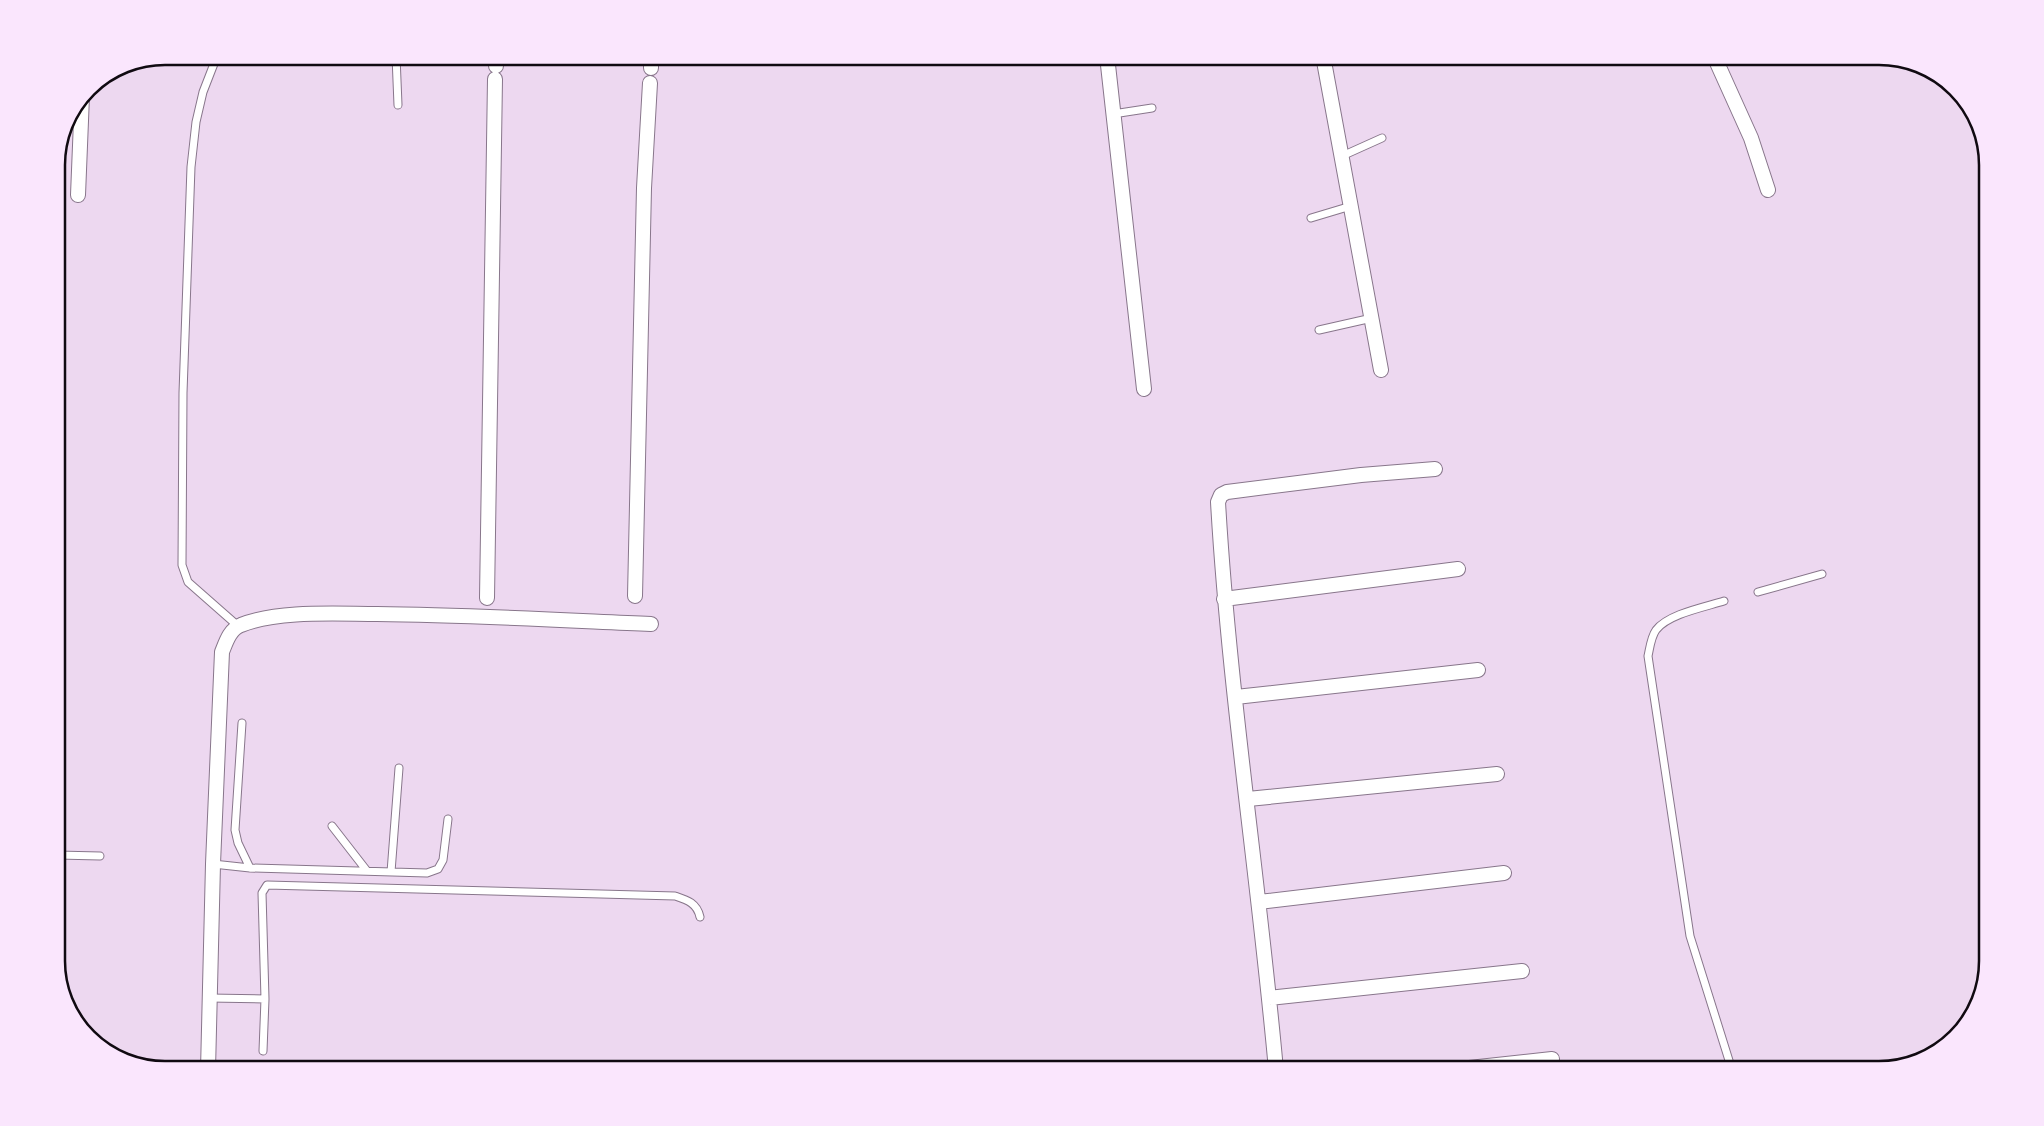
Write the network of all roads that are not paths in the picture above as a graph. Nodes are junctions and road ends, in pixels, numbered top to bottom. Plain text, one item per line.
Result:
1 (214, 65) edge
2 (396, 65) edge
3 (1109, 65) edge
4 (1325, 65) edge
5 (1718, 65) edge
6 (496, 67) edge
7 (650, 83) dead end
8 (398, 105) dead end
9 (1152, 108) dead end
10 (81, 110) edge
11 (1113, 114) junction
12 (1382, 138) dead end
13 (1342, 156) junction
14 (1768, 190) dead end
15 (78, 195) dead end
16 (1351, 206) junction
17 (1311, 218) dead end
18 (1372, 318) junction
19 (1319, 330) dead end
20 (1381, 370) dead end
21 (1144, 389) dead end
22 (1435, 469) dead end
23 (1458, 569) dead end
24 (1822, 574) dead end
25 (1758, 592) dead end
26 (634, 596) dead end
27 (487, 598) dead end
28 (1224, 599) junction
29 (1724, 601) dead end
30 (651, 624) dead end
31 (238, 626) junction
32 (1478, 670) dead end
33 (1236, 697) junction
34 (242, 723) dead end
35 (400, 768) dead end
36 (1497, 774) dead end
37 (1248, 800) junction
38 (448, 819) dead end
39 (332, 826) dead end
40 (65, 855) edge
41 (100, 856) dead end
42 (213, 864) junction
43 (250, 868) junction
44 (367, 871) junction
45 (391, 872) junction
46 (1504, 873) dead end
47 (1259, 902) junction
48 (700, 917) dead end
49 (1522, 971) dead end
50 (209, 998) junction
51 (1270, 998) junction
52 (265, 999) junction
53 (263, 1051) dead end
54 (1552, 1059) dead end
55 (208, 1061) edge
56 (1275, 1061) edge
57 (1534, 1061) edge
58 (1729, 1061) edge

1 - 31 lane
2 - 8 lane
3 - 11 street
4 - 13 street
5 - 14 street
6 - 27 street
7 - 26 street
9 - 11 lane
10 - 15 street
11 - 21 street
12 - 13 lane
13 - 16 street
16 - 17 lane
16 - 18 street
18 - 19 lane
18 - 20 street
22 - 28 street
23 - 28 street
24 - 25 lane
28 - 33 street
29 - 58 lane
30 - 31 street
31 - 42 street
32 - 33 street
33 - 37 street
34 - 43 lane
35 - 45 lane
36 - 37 street
37 - 47 street
38 - 45 lane
39 - 44 lane
40 - 41 lane
42 - 43 lane
42 - 50 street
43 - 44 lane
44 - 45 lane
46 - 47 street
47 - 51 street
48 - 52 lane
49 - 51 street
50 - 52 lane
50 - 55 street
51 - 56 street
52 - 53 lane
54 - 57 street

